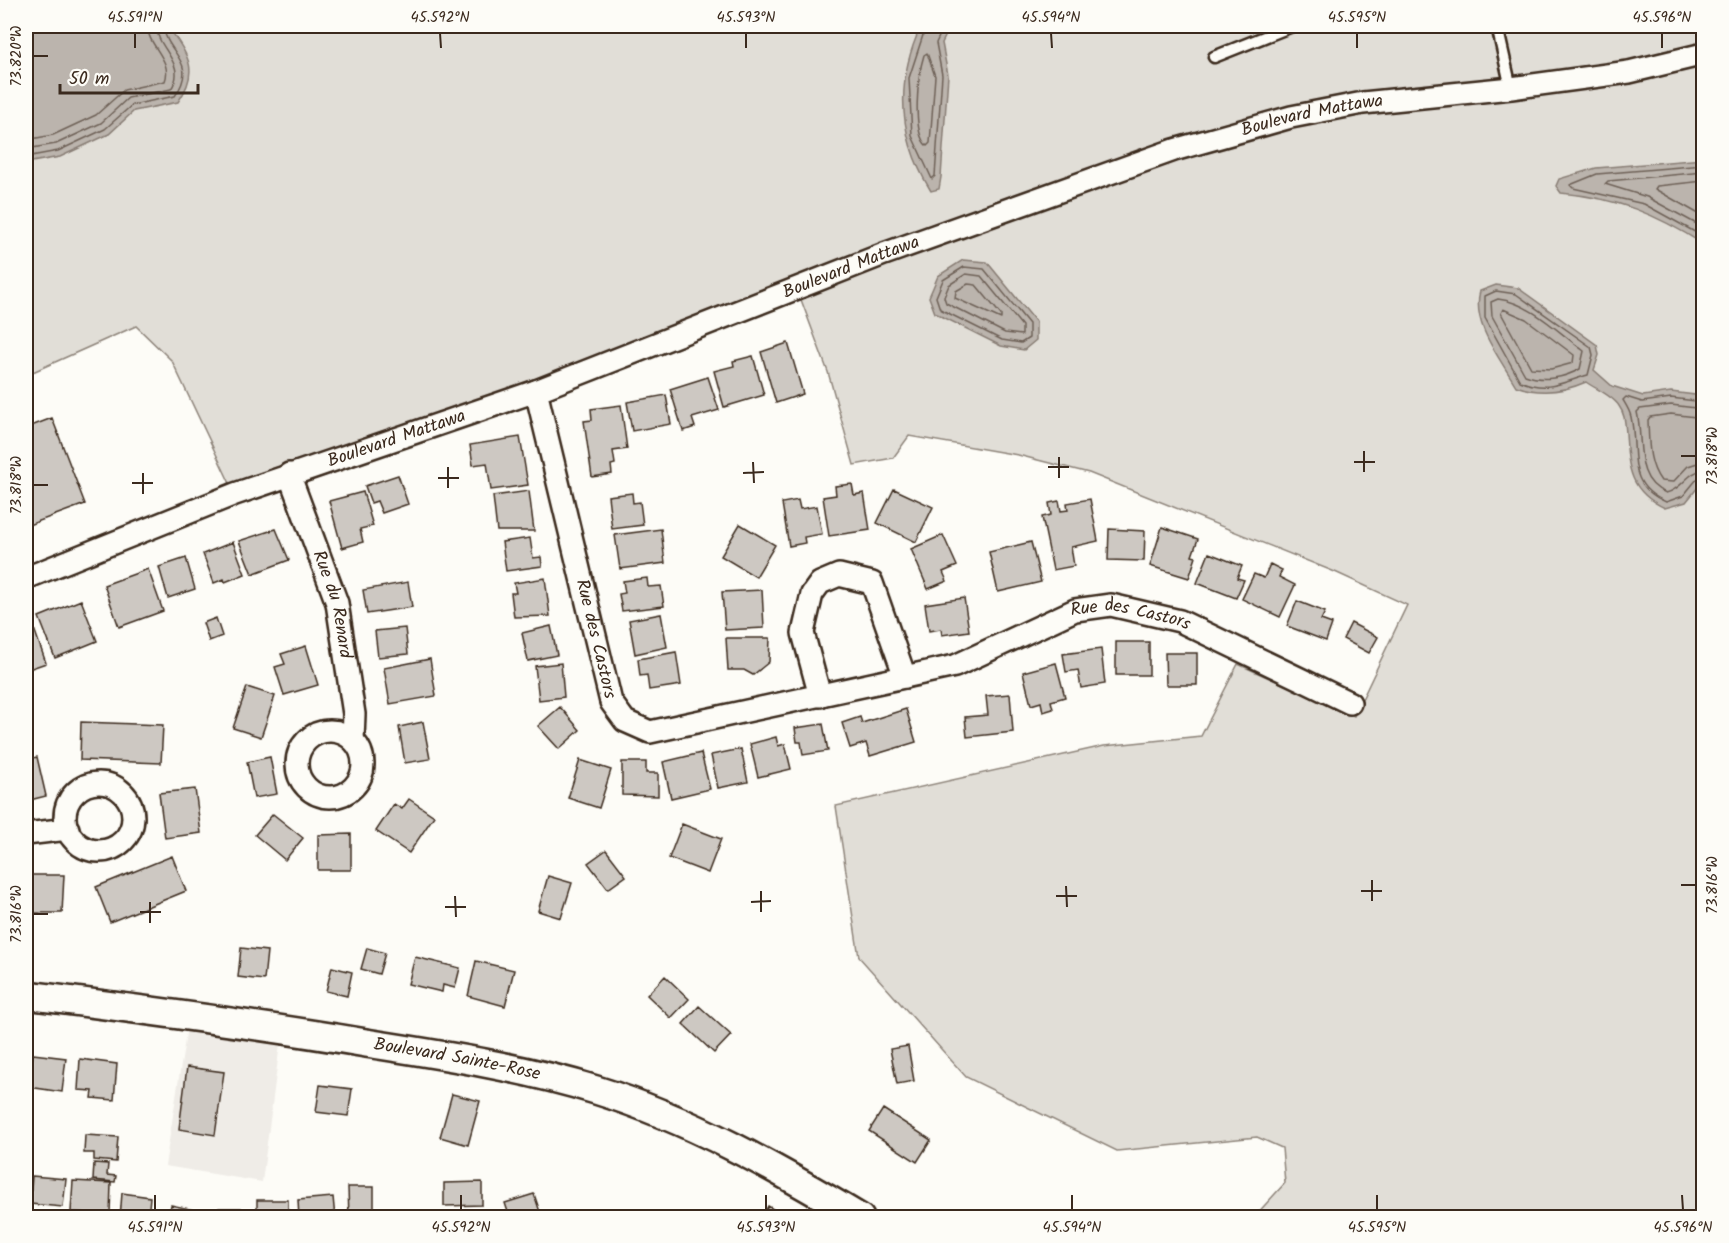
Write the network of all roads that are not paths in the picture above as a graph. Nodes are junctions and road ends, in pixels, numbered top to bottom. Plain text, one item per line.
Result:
1 (1292, 26) edge
2 (1497, 26) edge
3 (1704, 54) edge
4 (1214, 57) dead end
5 (1511, 88) junction
6 (536, 392) junction
7 (289, 474) junction
8 (26, 578) edge
9 (905, 677) junction
10 (820, 696) junction
11 (1350, 703) dead end
12 (353, 740) dead end
13 (68, 829) dead end
14 (26, 834) edge
15 (26, 995) edge
16 (861, 1218) edge

1 - 4 lane
2 - 5 lane
3 - 5 street, Boulevard Mattawa
5 - 6 street, Boulevard Mattawa
6 - 7 street, Boulevard Mattawa
6 - 10 street, Rue des Castors
7 - 8 street, Boulevard Mattawa
7 - 12 street, Rue du Renard
9 - 10 street, Rue des Castors
9 - 10 street
9 - 11 street, Rue des Castors
13 - 14 street
15 - 16 street, Boulevard Sainte-Rose

